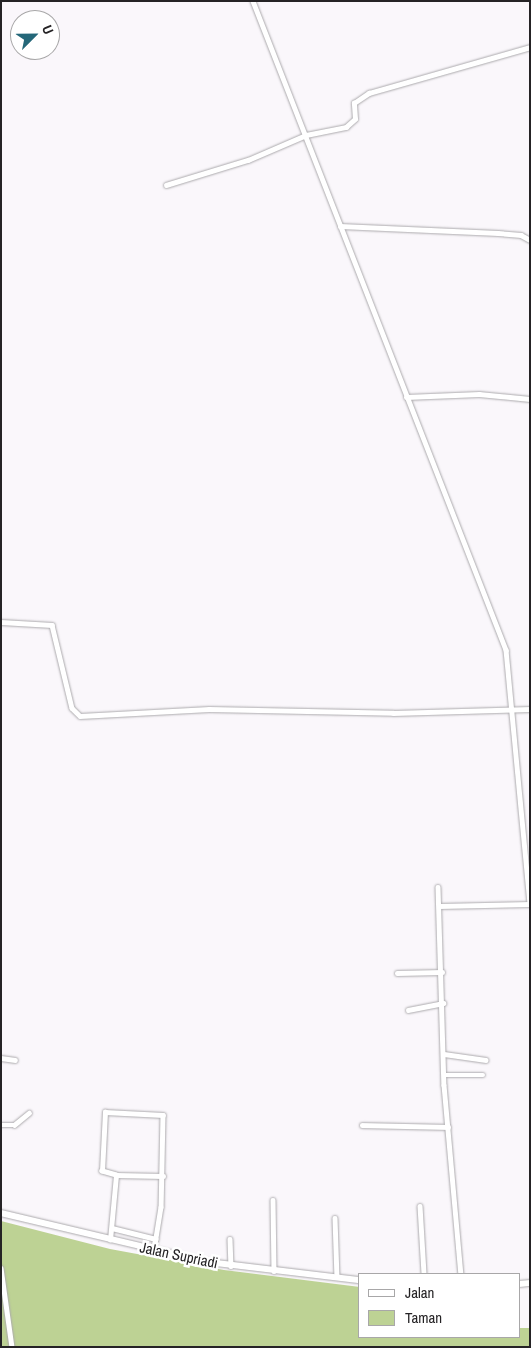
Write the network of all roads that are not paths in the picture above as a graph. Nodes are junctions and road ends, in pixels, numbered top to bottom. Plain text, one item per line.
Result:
1 (253, 1) edge
2 (530, 47) edge
3 (306, 135) junction
4 (166, 184) dead end
5 (340, 226) junction
6 (530, 240) edge
7 (406, 396) junction
8 (530, 399) edge
9 (1, 622) edge
10 (530, 709) edge
11 (510, 710) junction
12 (438, 887) dead end
13 (530, 904) edge
14 (439, 906) junction
15 (442, 972) junction
16 (397, 973) dead end
17 (443, 1003) junction
18 (408, 1010) dead end
19 (444, 1054) junction
20 (1, 1058) edge
21 (15, 1060) dead end
22 (486, 1060) dead end
23 (444, 1075) junction
24 (483, 1075) dead end
25 (29, 1113) dead end
26 (1, 1125) edge
27 (362, 1125) dead end
28 (448, 1127) junction
29 (116, 1175) junction
30 (163, 1176) junction
31 (273, 1200) dead end
32 (420, 1206) dead end
33 (1, 1213) edge
34 (335, 1218) dead end
35 (112, 1228) junction
36 (156, 1239) junction
37 (110, 1240) junction
38 (230, 1240) dead end
39 (154, 1250) junction
40 (231, 1266) junction
41 (1, 1268) edge
42 (274, 1271) junction
43 (424, 1273) edge
44 (461, 1273) edge
45 (337, 1277) junction
46 (358, 1280) edge
47 (12, 1347) edge

1 - 3 street
2 - 3 street
3 - 4 street
3 - 5 street
5 - 6 street
5 - 7 street
7 - 8 street
7 - 11 street
9 - 11 street
10 - 11 street
11 - 13 street
12 - 14 street
13 - 14 street
14 - 15 street
15 - 16 street
15 - 17 street
17 - 18 street
17 - 19 street
19 - 22 street
19 - 23 street
20 - 21 street
23 - 24 street
23 - 28 street
25 - 26 street
27 - 28 street
28 - 44 street
29 - 30 street
29 - 30 street
29 - 35 street
30 - 36 street
31 - 42 street
32 - 43 street
33 - 37 main road, Jalan Supriadi
34 - 45 street
35 - 36 street
35 - 37 street
36 - 39 street
37 - 39 main road, Jalan Supriadi
38 - 40 street
39 - 40 main road, Jalan Supriadi
40 - 42 main road, Jalan Supriadi
41 - 47 street
42 - 45 main road, Jalan Supriadi
45 - 46 main road, Jalan Supriadi

